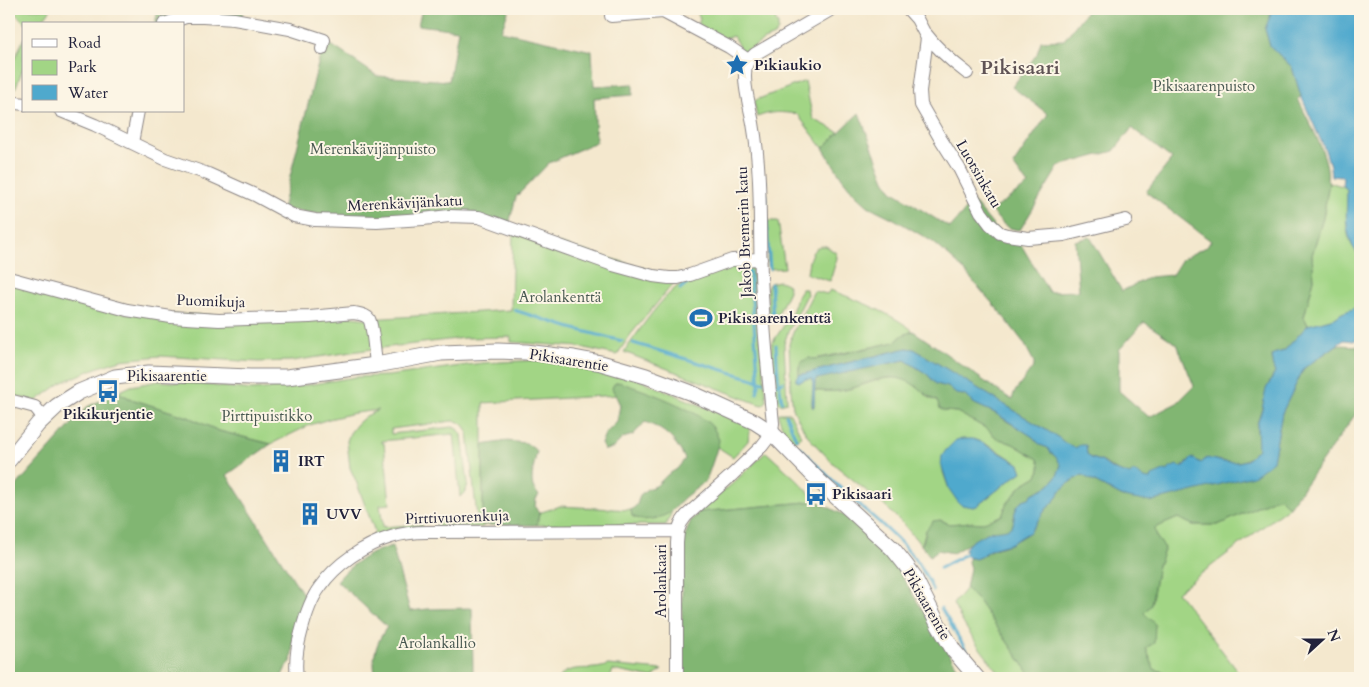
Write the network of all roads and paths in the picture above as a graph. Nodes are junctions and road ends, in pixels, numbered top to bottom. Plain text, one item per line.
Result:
1 (832, 9) edge
2 (908, 9) edge
3 (611, 16) dead end
4 (170, 22) edge
5 (925, 32) junction
6 (323, 44) dead end
7 (748, 60) junction
8 (968, 73) dead end
9 (9, 102) edge
10 (22, 104) edge
11 (63, 112) edge
12 (138, 112) edge
13 (132, 144) junction
14 (1126, 220) dead end
15 (761, 258) junction
16 (9, 278) edge
17 (376, 365) junction
18 (9, 400) edge
19 (44, 418) junction
20 (772, 433) junction
21 (9, 460) edge
22 (678, 531) junction
23 (298, 678) edge
24 (677, 678) edge
25 (977, 678) edge

1 - 7 street
2 - 5 street
3 - 7 street
4 - 6 street
5 - 8 street
5 - 14 street, Luotsinkatu
7 - 15 street, Jakob Bremerin katu
9 - 10 street
11 - 13 street, Merenkävijänkatu
12 - 13 street
13 - 15 street, Merenkävijänkatu
15 - 20 street, Jakob Bremerin katu
16 - 17 street, Puomikuja
17 - 19 street, Pikisaarentie
17 - 20 street, Pikisaarentie
18 - 19 street
19 - 21 street, Pikisaarentie
20 - 22 street, Arolankaari
20 - 25 street, Pikisaarentie
22 - 23 street, Pirttivuorenkuja
22 - 24 street, Arolankaari

